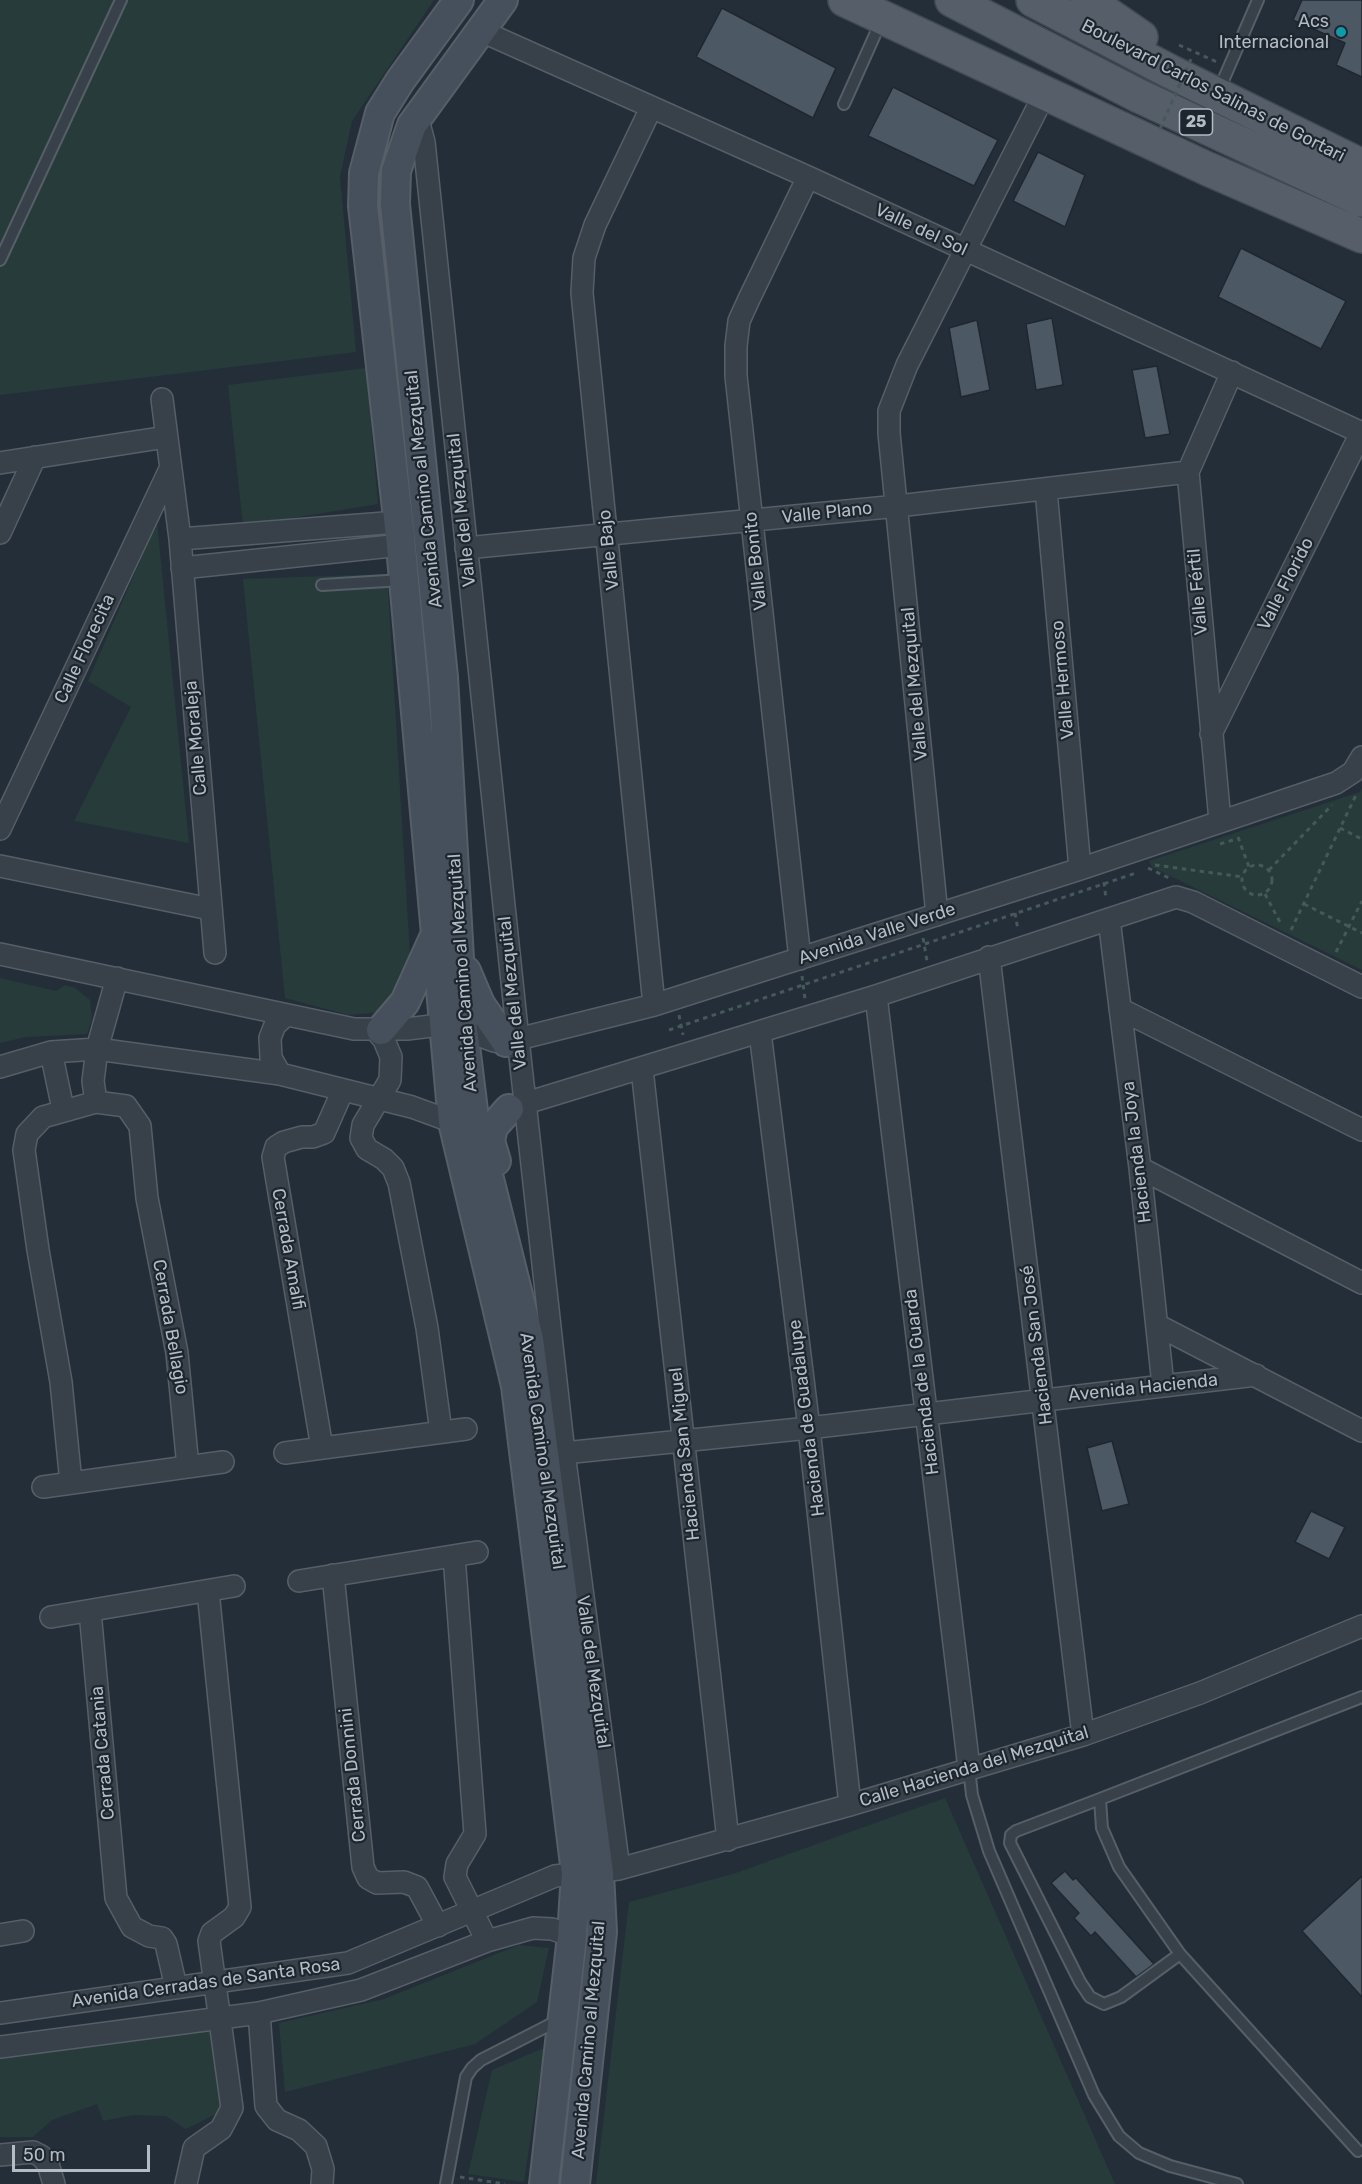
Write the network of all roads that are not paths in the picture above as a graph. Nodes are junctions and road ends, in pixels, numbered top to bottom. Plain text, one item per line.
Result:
1 (122, 0) edge
2 (459, 0) edge
3 (502, 0) edge
4 (845, 0) edge
5 (952, 0) edge
6 (1087, 0) edge
7 (1258, 0) edge
8 (1039, 4) edge
9 (883, 17) junction
10 (480, 30) junction
11 (1178, 58) junction
12 (1224, 80) junction
13 (1045, 93) junction
14 (844, 104) dead end
15 (651, 108) junction
16 (417, 116) junction
17 (1362, 165) edge
18 (808, 177) junction
19 (1362, 200) edge
20 (1362, 236) edge
21 (966, 251) junction
22 (0, 260) edge
23 (1232, 372) junction
24 (162, 399) dead end
25 (1362, 433) edge
26 (166, 437) junction
27 (35, 457) junction
28 (0, 463) edge
29 (170, 469) junction
30 (1188, 472) junction
31 (1046, 490) junction
32 (898, 506) junction
33 (752, 520) junction
34 (267, 532) junction
35 (0, 533) edge
36 (608, 536) junction
37 (180, 539) junction
38 (412, 539) junction
39 (466, 548) junction
40 (269, 560) junction
41 (182, 568) junction
42 (404, 580) junction
43 (322, 585) dead end
44 (1210, 735) junction
45 (1360, 762) edge
46 (1220, 821) junction
47 (0, 829) edge
48 (0, 866) edge
49 (1080, 869) junction
50 (210, 909) junction
51 (928, 918) junction
52 (1109, 919) junction
53 (446, 940) junction
54 (216, 953) dead end
55 (0, 954) edge
56 (989, 957) junction
57 (800, 960) junction
58 (117, 978) junction
59 (1362, 987) edge
60 (876, 996) junction
61 (654, 1005) junction
62 (1120, 1009) junction
63 (285, 1016) junction
64 (453, 1027) junction
65 (378, 1030) junction
66 (760, 1032) junction
67 (512, 1040) junction
68 (97, 1049) junction
69 (51, 1052) junction
70 (0, 1067) edge
71 (642, 1069) junction
72 (280, 1074) junction
73 (344, 1090) junction
74 (379, 1099) junction
75 (96, 1102) junction
76 (517, 1106) junction
77 (63, 1109) junction
78 (463, 1120) junction
79 (1362, 1130) edge
80 (1140, 1168) junction
81 (1362, 1283) edge
82 (1157, 1325) junction
83 (529, 1339) junction
84 (1256, 1375) junction
85 (1163, 1385) junction
86 (1044, 1399) junction
87 (925, 1413) junction
88 (809, 1428) junction
89 (466, 1430) dead end
90 (1362, 1431) edge
91 (441, 1432) junction
92 (684, 1441) junction
93 (322, 1448) junction
94 (285, 1453) dead end
95 (564, 1453) junction
96 (223, 1462) dead end
97 (188, 1467) junction
98 (71, 1483) junction
99 (43, 1487) dead end
100 (477, 1552) dead end
101 (454, 1556) junction
102 (333, 1575) junction
103 (299, 1581) dead end
104 (234, 1586) dead end
105 (208, 1591) junction
106 (90, 1611) junction
107 (51, 1617) dead end
108 (1362, 1626) edge
109 (1362, 1697) edge
110 (1083, 1735) junction
111 (969, 1768) junction
112 (1100, 1799) junction
113 (850, 1805) junction
114 (728, 1840) junction
115 (598, 1872) junction
116 (473, 1911) junction
117 (438, 1926) junction
118 (23, 1931) dead end
119 (0, 1935) edge
120 (572, 1936) junction
121 (487, 1941) junction
122 (1180, 1954) junction
123 (217, 1983) junction
124 (176, 1988) junction
125 (0, 2013) edge
126 (259, 2013) junction
127 (563, 2018) junction
128 (222, 2019) junction
129 (0, 2047) edge
130 (1358, 2151) dead end
131 (0, 2155) edge
132 (51, 2174) edge
133 (447, 2180) edge
134 (186, 2184) edge
135 (322, 2184) edge
136 (544, 2184) edge
137 (575, 2184) edge
138 (1237, 2184) edge

1 - 22 lane
2 - 38 main road, Avenida Camino al Mezquital
3 - 10 main road, Avenida Camino al Mezquital
4 - 9 main road
5 - 19 main road, Boulevard Carlos Salinas de Gortari / 25
6 - 11 main road
7 - 12 lane
8 - 11 main road, Boulevard Carlos Salinas de Gortari / 25
9 - 13 main road
9 - 14 lane
10 - 15 street, Valle del Sol
10 - 16 main road, Avenida Camino al Mezquital
11 - 12 main road, Boulevard Carlos Salinas de Gortari / 25
12 - 17 main road, Boulevard Carlos Salinas de Gortari / 25
13 - 20 main road
13 - 21 street, Valle del Mezquital
15 - 18 street, Valle del Sol
15 - 36 street, Valle Bajo
16 - 38 main road, Avenida Camino al Mezquital
16 - 39 street, Valle del Mezquital
18 - 21 street, Valle del Sol
18 - 33 street, Valle Bonito
21 - 23 street, Valle del Sol
21 - 32 street, Valle del Mezquital
23 - 25 street, Valle del Sol
23 - 30 street, Valle Fértil
24 - 26 street, Calle Moraleja
25 - 44 street, Valle Florido
26 - 27 street
26 - 29 street, Calle Moraleja
27 - 28 street
27 - 35 street
29 - 37 street, Calle Moraleja
29 - 47 street, Calle Florecita
30 - 31 street, Valle Plano
30 - 44 street, Valle Fértil
31 - 32 street, Valle Plano
31 - 49 street, Valle Hermoso
32 - 33 street, Valle Plano
32 - 51 street, Valle del Mezquital
33 - 36 street, Valle Plano
33 - 57 street, Valle Bonito
34 - 37 street
34 - 38 street
34 - 40 street
36 - 39 street, Valle Plano
36 - 61 street, Valle Bajo
37 - 41 street, Calle Moraleja
38 - 40 street
38 - 42 main road, Avenida Camino al Mezquital
38 - 53 main road, Avenida Camino al Mezquital
39 - 67 street, Valle del Mezquital
40 - 41 street
41 - 50 street, Calle Moraleja
42 - 43 lane
42 - 53 main road, Avenida Camino al Mezquital
44 - 46 street, Valle Fértil
45 - 46 street, Avenida Valle Verde
46 - 49 street, Avenida Valle Verde
48 - 50 street
49 - 51 street, Avenida Valle Verde
50 - 54 street, Calle Moraleja
51 - 57 street, Avenida Valle Verde
52 - 56 street
52 - 59 street
52 - 62 street, Hacienda la Joya
53 - 64 main road, Avenida Camino al Mezquital
53 - 65 main road
53 - 67 main road
55 - 58 street, Avenida Valle Verde
56 - 60 street
56 - 86 street, Hacienda San José
57 - 61 street, Avenida Valle Verde
58 - 63 street, Avenida Valle Verde
58 - 68 street
60 - 66 street
60 - 87 street, Hacienda de la Guarda
61 - 67 street, Avenida Valle Verde
62 - 79 street
62 - 80 street, Hacienda la Joya
63 - 65 street, Avenida Valle Verde
63 - 72 street
64 - 65 street, Avenida Valle Verde
64 - 67 street, Avenida Valle Verde
64 - 78 main road, Avenida Camino al Mezquital
65 - 74 street
66 - 71 street
66 - 88 street, Hacienda de Guadalupe
67 - 76 street, Valle del Mezquital
68 - 69 street
68 - 72 street
68 - 75 street
69 - 70 street
69 - 77 street
71 - 76 street
71 - 92 street, Hacienda San Miguel
72 - 73 street
73 - 74 street
73 - 93 street, Cerrada Amalfi
74 - 78 street
74 - 91 street
75 - 77 street, Cerrada Bellagio
75 - 97 street, Cerrada Bellagio
76 - 78 street
76 - 83 main road
76 - 95 street, Valle del Mezquital
77 - 98 street, Cerrada Bellagio
78 - 83 main road, Avenida Camino al Mezquital
78 - 115 main road, Avenida Camino al Mezquital
80 - 81 street
80 - 82 street, Hacienda la Joya
82 - 84 street, Avenida Hacienda
82 - 85 street, Hacienda la Joya
83 - 115 main road, Avenida Camino al Mezquital
84 - 85 street, Avenida Hacienda
84 - 90 street, Avenida Hacienda
85 - 86 street, Avenida Hacienda
86 - 87 street, Avenida Hacienda
86 - 110 street, Hacienda San José
87 - 88 street, Avenida Hacienda
87 - 111 street, Hacienda de la Guarda
88 - 92 street, Avenida Hacienda
88 - 113 street, Hacienda de Guadalupe
89 - 91 street
91 - 93 street
92 - 95 street, Avenida Hacienda
92 - 114 street, Hacienda San Miguel
93 - 94 street
95 - 115 street, Valle del Mezquital
96 - 97 street
97 - 98 street
98 - 99 street
100 - 101 street
101 - 102 street
101 - 116 street
102 - 103 street
102 - 117 street, Cerrada Donnini
104 - 105 street
105 - 106 street
105 - 123 street
106 - 107 street
106 - 124 street, Cerrada Catania
108 - 110 street, Calle Hacienda del Mezquital
109 - 112 lane
110 - 111 street, Calle Hacienda del Mezquital
111 - 113 street, Calle Hacienda del Mezquital
111 - 138 lane
112 - 122 lane
112 - 122 lane
113 - 114 street, Calle Hacienda del Mezquital
114 - 115 street, Calle Hacienda del Mezquital
115 - 116 street, Avenida Cerradas de Santa Rosa
115 - 120 main road, Avenida Camino al Mezquital
115 - 137 main road, Avenida Camino al Mezquital
116 - 117 street, Avenida Cerradas de Santa Rosa
116 - 121 street
117 - 123 street, Avenida Cerradas de Santa Rosa
118 - 119 street
120 - 121 street, Avenida Cerradas de Santa Rosa
120 - 127 main road, Avenida Camino al Mezquital
121 - 126 street, Avenida Cerradas de Santa Rosa
122 - 130 lane
123 - 124 street, Avenida Cerradas de Santa Rosa
123 - 128 street
124 - 125 street, Avenida Cerradas de Santa Rosa
126 - 128 street, Avenida Cerradas de Santa Rosa
126 - 135 street
127 - 133 lane
127 - 136 main road, Avenida Camino al Mezquital
128 - 129 street, Avenida Cerradas de Santa Rosa
128 - 134 street
131 - 132 street

